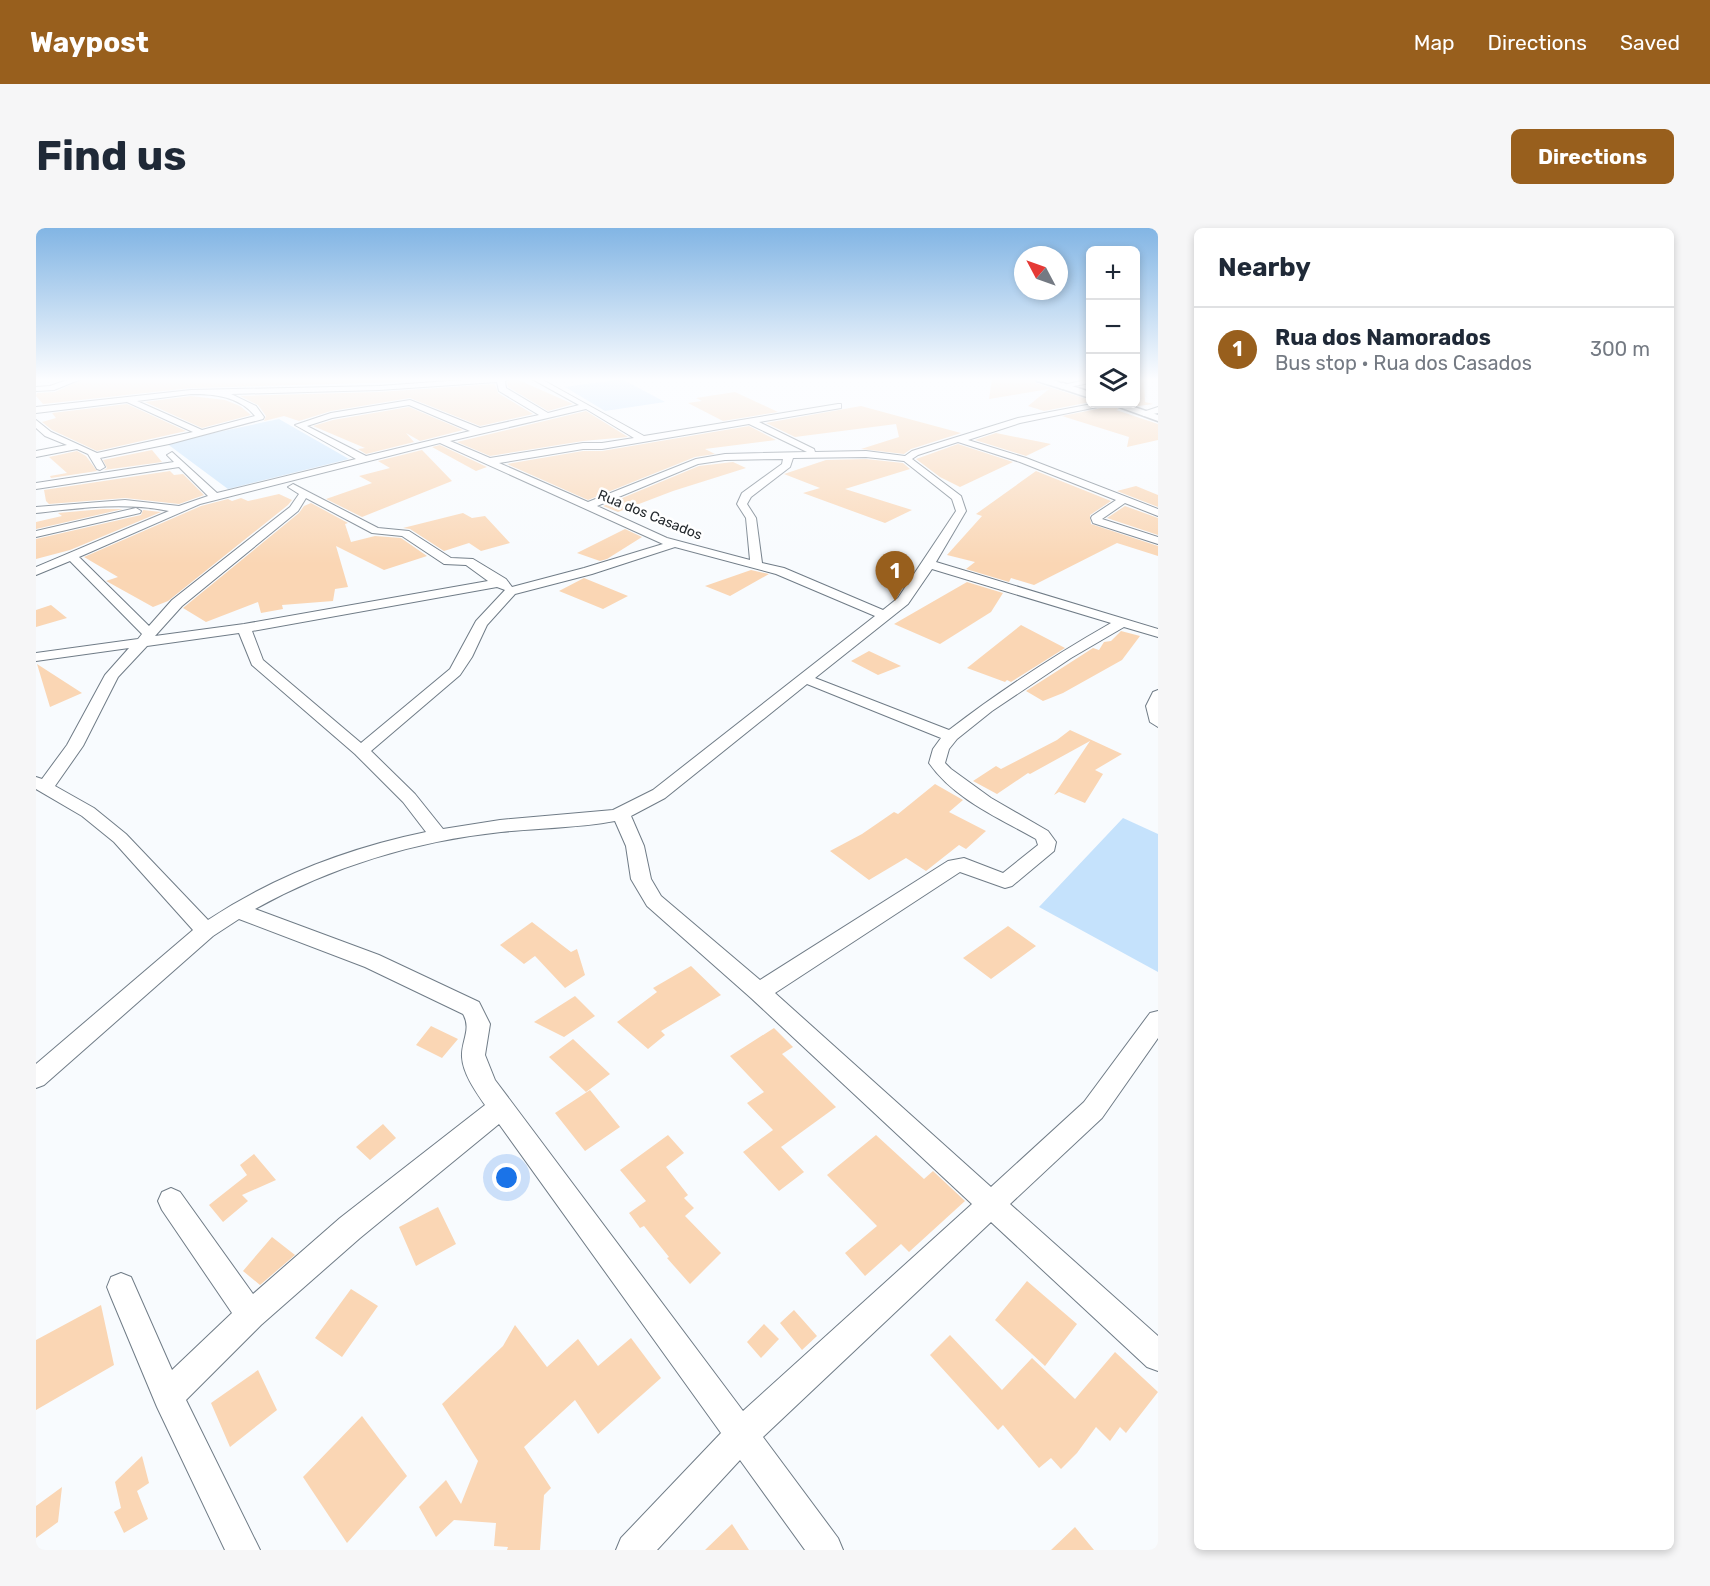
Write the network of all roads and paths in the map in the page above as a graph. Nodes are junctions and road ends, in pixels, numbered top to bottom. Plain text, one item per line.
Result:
1 (65, 441) edge
2 (170, 441) edge
3 (330, 441) edge
4 (438, 441) edge
5 (443, 441) edge
6 (637, 441) edge
7 (790, 441) edge
8 (958, 441) edge
9 (962, 441) edge
10 (160, 443) junction
11 (78, 446) junction
12 (36, 454) edge
13 (789, 454) junction
14 (817, 454) junction
15 (95, 456) junction
16 (364, 459) junction
17 (907, 459) junction
18 (491, 461) junction
19 (181, 464) junction
20 (282, 481) junction
21 (36, 486) edge
22 (104, 490) junction
23 (304, 494) junction
24 (215, 497) junction
25 (1124, 499) junction
26 (161, 505) junction
27 (589, 506) junction
28 (178, 509) junction
29 (36, 510) edge
30 (1158, 513) edge
31 (36, 534) edge
32 (1158, 541) edge
33 (674, 544) junction
34 (72, 557) junction
35 (929, 564) junction
36 (756, 565) junction
37 (36, 571) edge
38 (506, 586) junction
39 (886, 616) junction
40 (1123, 622) junction
41 (244, 628) junction
42 (1158, 633) edge
43 (147, 637) junction
44 (36, 657) edge
45 (806, 679) junction
46 (1158, 695) edge
47 (1158, 722) edge
48 (951, 736) junction
49 (361, 751) junction
50 (41, 785) edge
51 (621, 814) junction
52 (438, 835) junction
53 (235, 910) junction
54 (206, 931) junction
55 (759, 992) junction
56 (1156, 1026) edge
57 (36, 1078) edge
58 (501, 1107) junction
59 (171, 1201) dead end
60 (992, 1204) junction
61 (121, 1287) dead end
62 (251, 1315) junction
63 (1158, 1356) edge
64 (168, 1396) junction
65 (742, 1434) junction
66 (243, 1550) edge
67 (633, 1550) edge
68 (826, 1550) edge

1 - 11 street
2 - 10 street
3 - 16 street
4 - 16 street
5 - 18 street, Rua dos Casados
6 - 18 street
7 - 14 street
8 - 17 street
9 - 25 street
10 - 15 street
10 - 19 street
11 - 12 street
11 - 15 street
13 - 14 street
13 - 27 street
13 - 36 street
14 - 17 street
15 - 22 street
16 - 20 street
17 - 35 street
18 - 27 street, Rua dos Casados
19 - 22 street
19 - 24 street
20 - 23 street
20 - 24 street
21 - 22 street
22 - 26 street
22 - 29 street
23 - 38 street
23 - 43 street
24 - 28 street
25 - 30 street
25 - 32 street
26 - 28 street
26 - 31 street
27 - 33 street, Rua dos Casados
28 - 34 street
33 - 36 street, Rua dos Casados
33 - 38 street
34 - 37 street
34 - 43 street
35 - 39 street
35 - 40 street
36 - 39 street, Rua dos Casados
38 - 41 street
38 - 49 street
39 - 45 street
40 - 42 street
40 - 48 street
41 - 43 street
41 - 49 street
43 - 44 street
43 - 50 street
45 - 48 street
45 - 51 street
46 - 47 street
48 - 55 street
49 - 52 street
50 - 54 street
51 - 52 street
51 - 55 street
52 - 53 street
53 - 54 street
53 - 58 street
54 - 57 street
55 - 60 street
56 - 60 street
58 - 62 street
58 - 65 street
59 - 62 street
60 - 63 street
60 - 65 street
61 - 64 street
62 - 64 street
64 - 66 street
65 - 67 street
65 - 68 street

